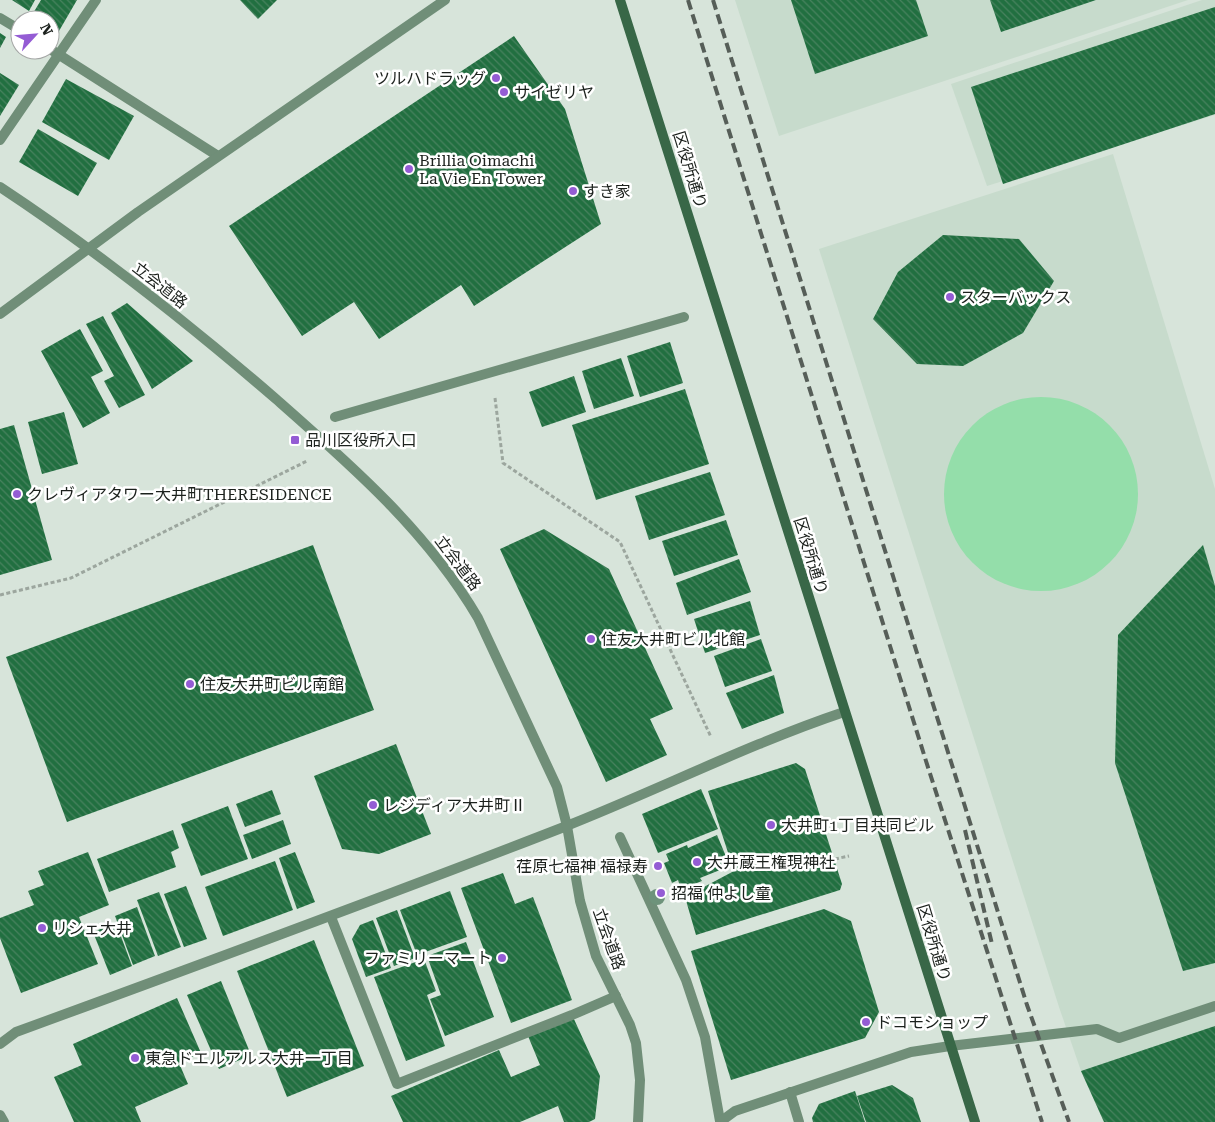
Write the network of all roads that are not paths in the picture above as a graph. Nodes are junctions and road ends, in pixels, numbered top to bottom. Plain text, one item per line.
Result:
1 (96, 0) edge
2 (445, 0) edge
3 (620, 0) edge
4 (60, 45) edge
5 (60, 56) edge
6 (49, 60) edge
7 (0, 140) edge
8 (218, 156) junction
9 (0, 187) edge
10 (88, 248) junction
11 (0, 314) edge
12 (684, 317) dead end
13 (335, 417) dead end
14 (844, 712) junction
15 (567, 826) junction
16 (620, 837) dead end
17 (331, 916) junction
18 (616, 996) junction
19 (1215, 1006) edge
20 (0, 1044) edge
21 (950, 1046) junction
22 (790, 1092) junction
23 (0, 1115) edge
24 (4, 1122) edge
25 (638, 1122) edge
26 (720, 1122) edge
27 (799, 1122) edge
28 (975, 1122) edge

1 - 4 street
2 - 8 street
3 - 14 main road, 区役所通り
5 - 8 street
6 - 7 street
8 - 10 street
9 - 10 street, 立会道路
10 - 11 street
10 - 15 street, 立会道路
12 - 13 street
14 - 15 street
14 - 21 main road, 区役所通り
15 - 17 street
15 - 18 street, 立会道路
16 - 26 street
17 - 18 street
17 - 20 street
18 - 25 street, 立会道路
19 - 21 street
21 - 22 street
21 - 28 main road, 区役所通り
22 - 26 street
22 - 27 street
23 - 24 street

